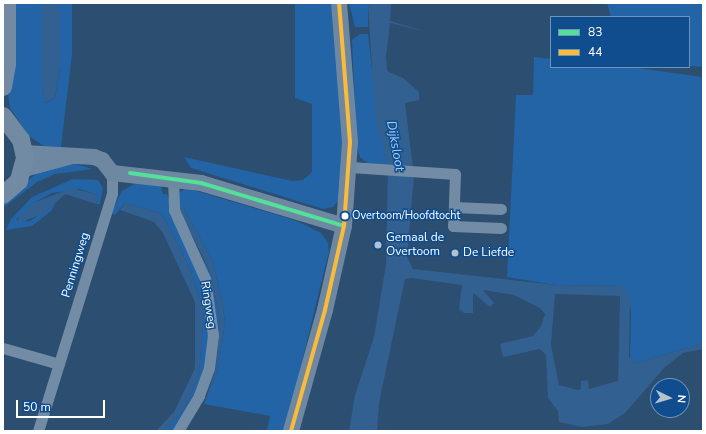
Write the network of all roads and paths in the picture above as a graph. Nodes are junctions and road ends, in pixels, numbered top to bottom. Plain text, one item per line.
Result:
1 (7, 3) edge
2 (339, 3) edge
3 (3, 87) edge
4 (5, 124) edge
5 (22, 158) junction
6 (350, 167) junction
7 (112, 173) junction
8 (173, 178) junction
9 (3, 185) edge
10 (3, 195) edge
11 (454, 207) junction
12 (501, 208) dead end
13 (344, 226) junction
14 (501, 228) dead end
15 (3, 348) edge
16 (58, 364) junction
17 (38, 431) edge
18 (178, 431) edge
19 (291, 431) edge

1 - 3 main road
2 - 6 street
4 - 5 main road
5 - 7 street
5 - 9 main road
5 - 10 main road
6 - 11 street
6 - 13 street
7 - 8 street
7 - 16 street, Penningweg
8 - 13 street
8 - 18 street, Ringweg
11 - 12 street
11 - 14 street
13 - 19 street
15 - 16 street
16 - 17 street, Penningweg

